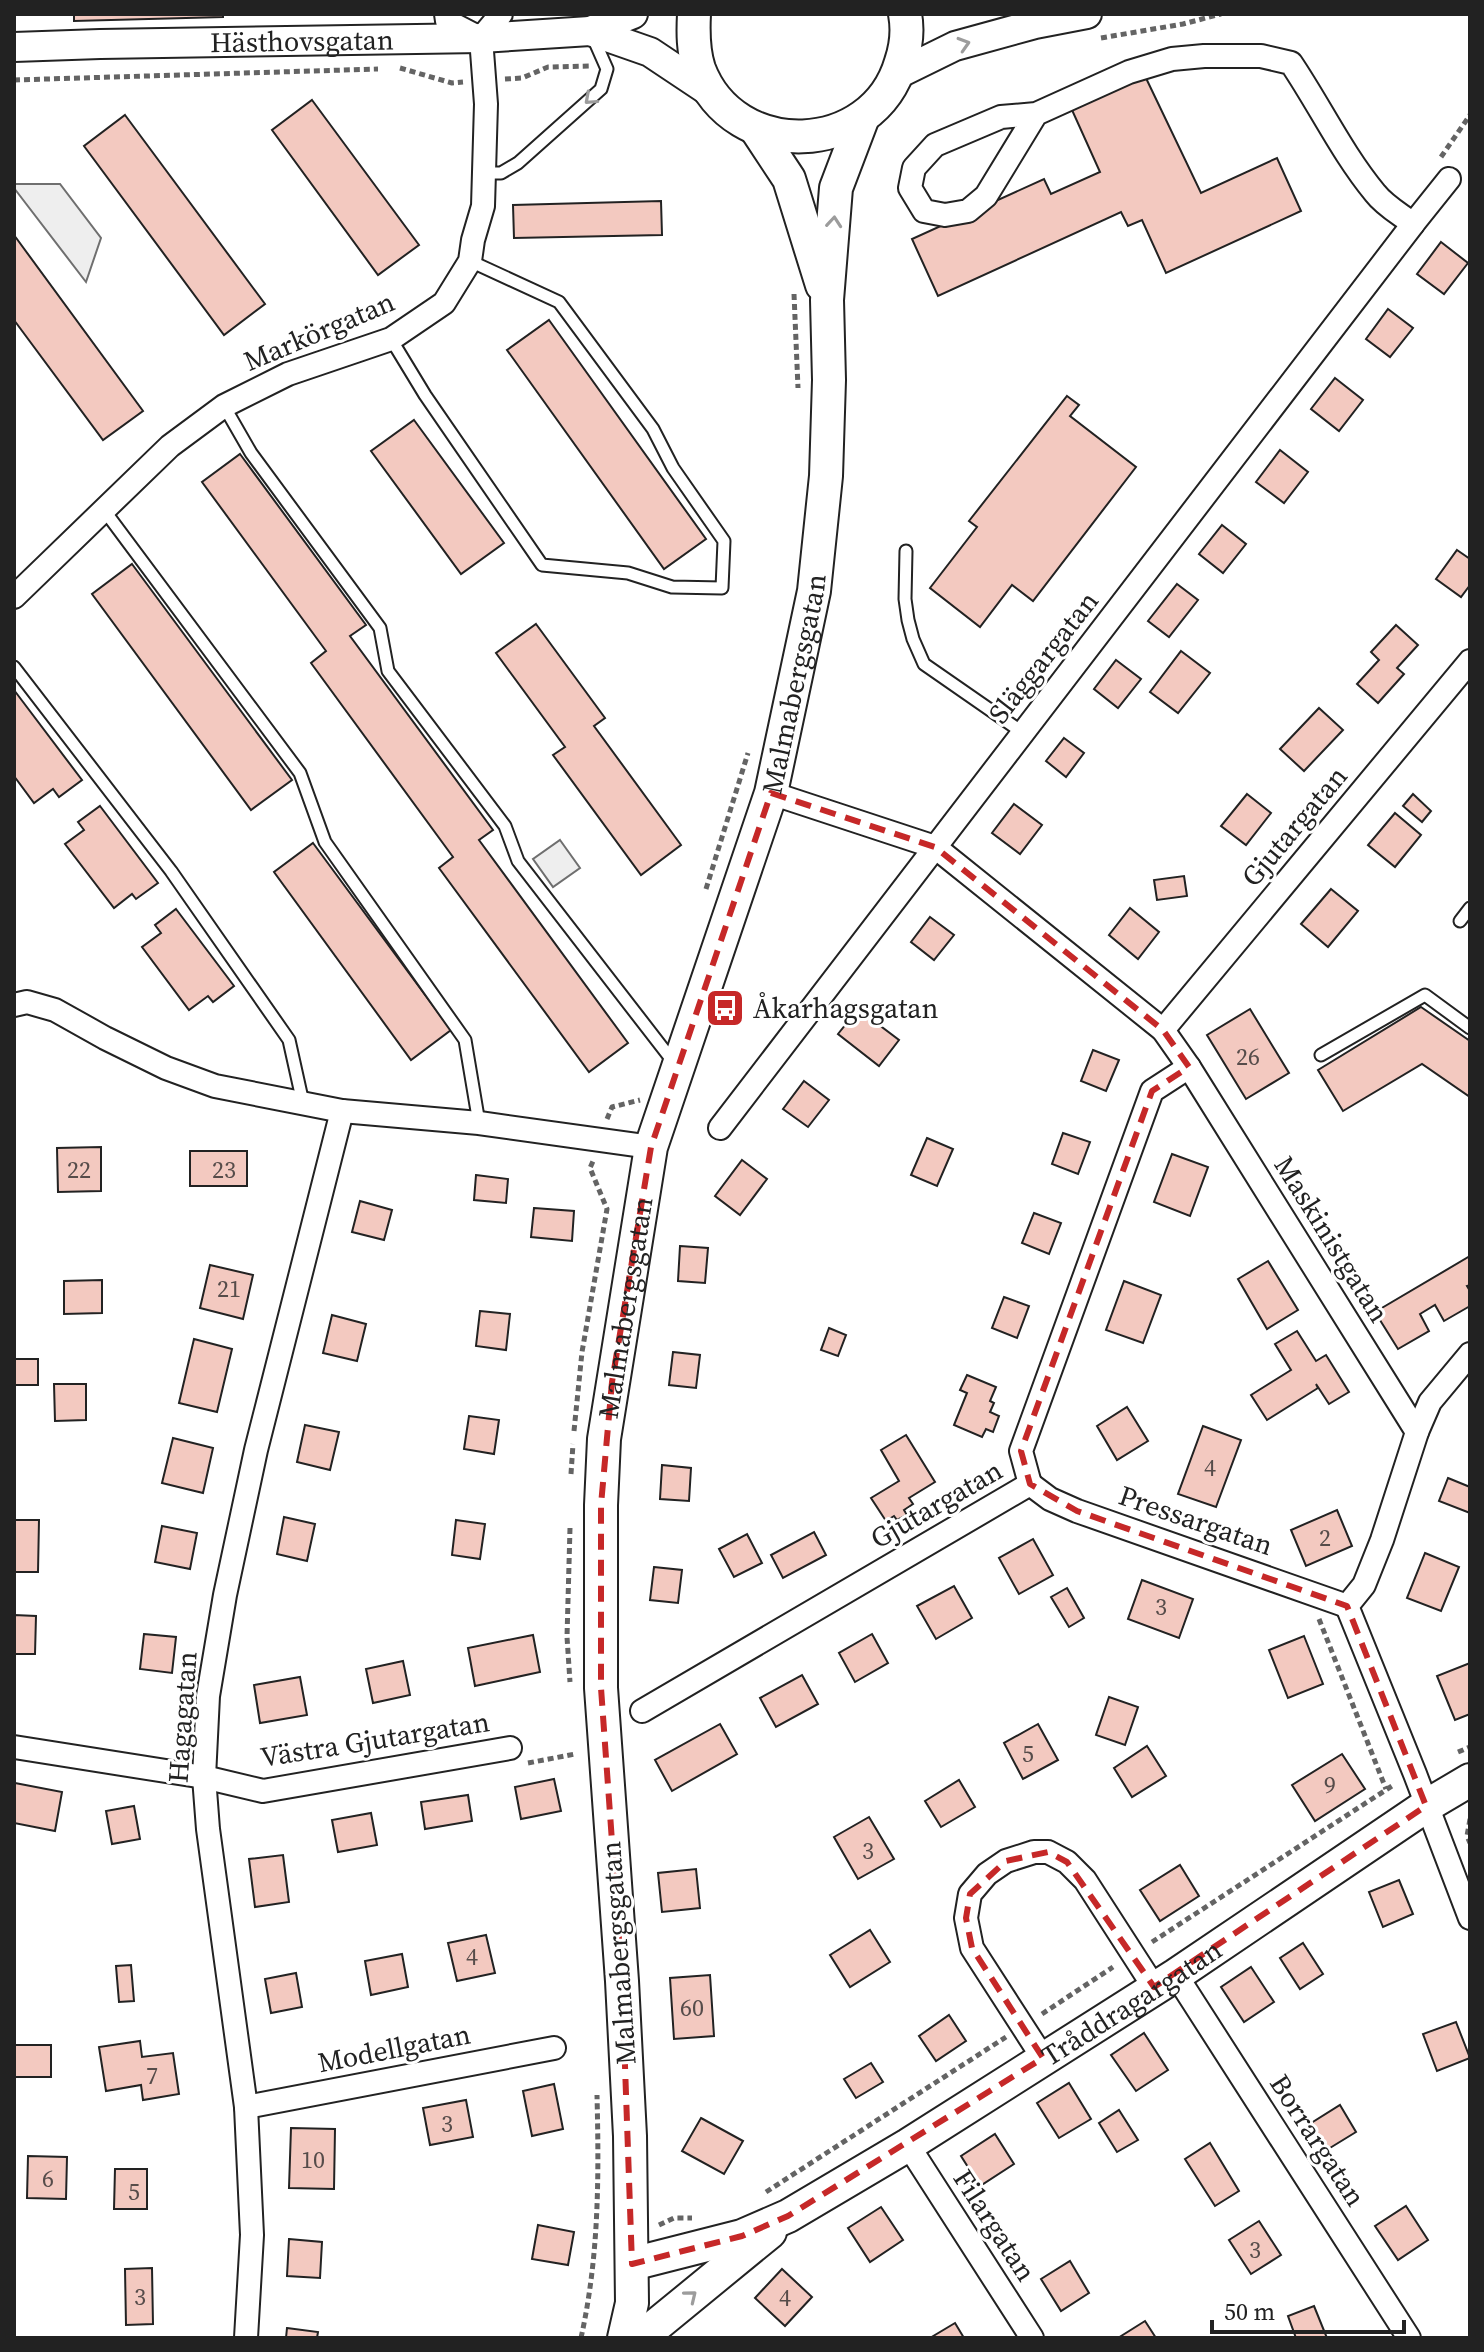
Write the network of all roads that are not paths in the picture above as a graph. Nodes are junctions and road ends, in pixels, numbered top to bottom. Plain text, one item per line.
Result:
1 (446, 14) edge
2 (501, 14) edge
3 (633, 14) edge
4 (694, 14) edge
5 (905, 14) edge
6 (996, 14) edge
7 (1035, 24) junction
8 (1088, 27) edge
9 (590, 31) junction
10 (481, 38) junction
11 (14, 47) edge
12 (898, 74) junction
13 (713, 94) junction
14 (1036, 114) junction
15 (863, 117) junction
16 (756, 129) junction
17 (484, 173) junction
18 (1449, 179) road end
19 (1413, 224) junction
20 (470, 261) junction
21 (827, 300) junction
22 (391, 339) junction
23 (224, 406) junction
24 (104, 510) junction
25 (906, 551) dead end
26 (14, 597) edge
27 (1470, 661) edge
28 (14, 667) edge
29 (1022, 732) junction
30 (771, 793) junction
31 (935, 847) junction
32 (1470, 908) edge
33 (1460, 921) dead end
34 (14, 1005) edge
35 (1470, 1028) edge
36 (1163, 1030) junction
37 (1321, 1055) dead end
38 (1189, 1067) junction
39 (678, 1068) junction
40 (303, 1103) junction
41 (342, 1111) junction
42 (479, 1123) junction
43 (720, 1128) dead end
44 (651, 1147) junction
45 (1470, 1354) edge
46 (1417, 1432) junction
47 (1030, 1484) junction
48 (1347, 1606) junction
49 (642, 1711) dead end
50 (14, 1747) edge
51 (510, 1748) road end
52 (204, 1777) junction
53 (1470, 1780) edge
54 (1426, 1806) junction
55 (1470, 1918) edge
56 (1165, 1981) junction
57 (554, 2048) dead end
58 (1043, 2058) junction
59 (246, 2107) junction
60 (908, 2145) junction
61 (788, 2216) junction
62 (632, 2250) junction
63 (246, 2338) edge
64 (625, 2338) edge
65 (1032, 2338) edge
66 (1409, 2338) edge

1 - 10 street
2 - 10 street
3 - 9 street, Hästhovsgatan
4 - 13 main road
5 - 12 main road
6 - 7 street
7 - 8 street
12 -> 7 street
9 - 10 street, Hästhovsgatan
9 - 13 street, Hästhovsgatan
9 -> 17 lane
10 - 11 street, Hästhovsgatan
10 - 17 street, Markörgatan
12 - 15 main road
13 - 16 main road
14 - 14 street
14 - 19 street
15 - 16 main road
21 -> 15 main road, Malmabergsgatan
16 - 21 main road, Malmabergsgatan
17 - 20 street, Markörgatan
18 - 19 street, Släggargatan
19 - 29 street, Släggargatan
20 - 22 street, Markörgatan
20 - 22 lane
21 - 30 main road, Malmabergsgatan
22 - 23 street, Markörgatan
23 - 24 street, Markörgatan
23 - 39 lane
24 - 26 street, Markörgatan
24 - 42 lane
25 - 29 lane
27 - 36 street, Gjutargatan
28 - 40 lane
29 - 31 street, Släggargatan
30 - 31 street, Maskinistgatan
30 - 39 main road, Malmabergsgatan
31 - 36 street, Maskinistgatan
31 - 43 street, Släggargatan
32 - 33 lane
34 - 40 street
35 - 37 lane
36 - 38 street, Maskinistgatan
38 - 46 street, Maskinistgatan
38 - 47 street, Gjutargatan
39 - 44 main road, Malmabergsgatan
40 - 41 street
41 - 42 street
41 - 52 street, Hagagatan
42 - 44 street
44 - 62 main road, Malmabergsgatan
45 - 46 street
46 - 48 street
47 - 48 street, Pressargatan
47 - 49 street, Gjutargatan
48 - 54 street
50 - 52 street, Västra Gjutargatan
51 - 52 street, Västra Gjutargatan
52 - 59 street, Hagagatan
53 - 54 main road, Tråddragargatan
54 - 55 street
54 - 56 main road, Tråddragargatan
56 - 58 main road, Tråddragargatan
56 - 58 street, Borrargatan
56 - 66 street, Borrargatan
57 - 59 street, Modellgatan
58 - 60 main road, Tråddragargatan
59 - 63 street, Hagagatan
60 - 61 main road, Tråddragargatan
60 - 65 street, Filargatan
61 - 62 main road, Tråddragargatan
64 -> 61 main road, Tråddragargatan
62 - 64 main road, Malmabergsgatan

